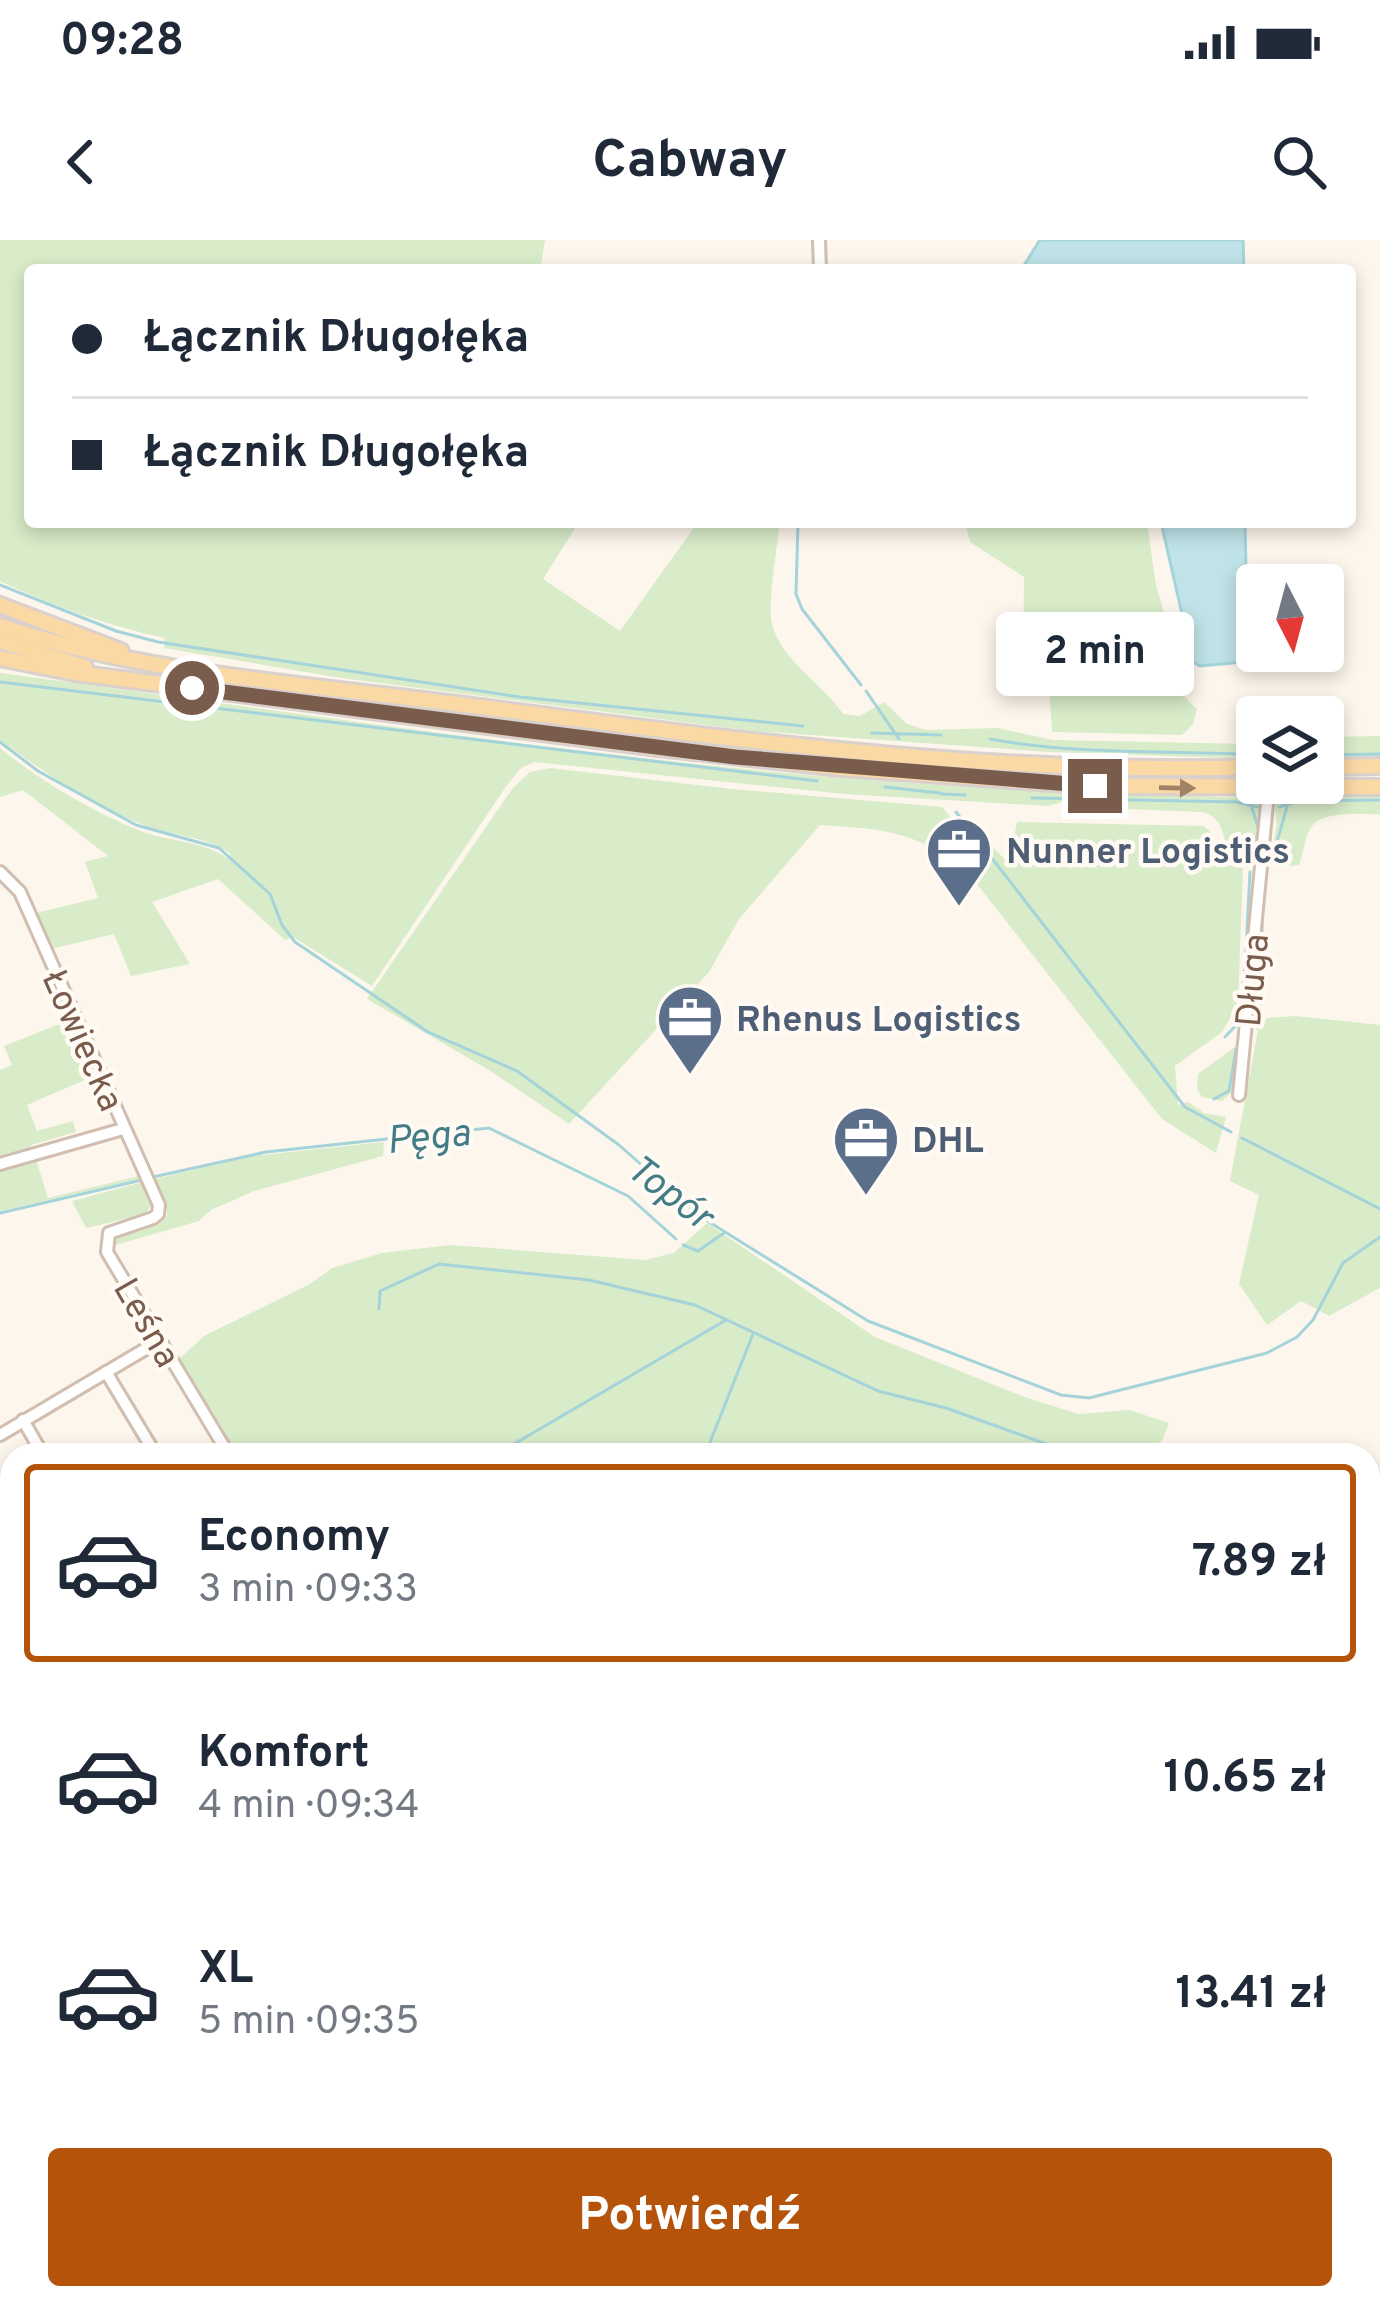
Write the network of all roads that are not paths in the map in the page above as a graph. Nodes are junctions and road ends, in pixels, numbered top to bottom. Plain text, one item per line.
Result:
1 (0, 605) edge
2 (0, 626) edge
3 (0, 641) edge
4 (0, 662) edge
5 (179, 666) junction
6 (136, 680) junction
7 (1380, 766) edge
8 (1236, 767) edge
9 (1344, 767) edge
10 (1236, 786) edge
11 (1344, 787) edge
12 (1380, 787) edge
13 (1267, 804) edge
14 (0, 872) edge
15 (1239, 1095) dead end
16 (123, 1129) junction
17 (0, 1165) edge
18 (158, 1214) joint
19 (159, 1340) junction
20 (106, 1372) junction
21 (23, 1420) junction
22 (0, 1435) edge
23 (37, 1443) edge
24 (149, 1443) edge
25 (222, 1443) edge

1 - 5 main road
2 - 5 main road
3 - 6 main road
4 - 6 main road
5 - 8 main road
6 -> 10 main road
7 - 9 main road
11 - 12 main road
13 - 15 street, Długa
14 - 16 street, Łowiecka
16 - 17 street
16 - 18 street, Łowiecka
18 - 19 street, Leśna
19 - 20 street
19 - 25 street, Leśna
20 - 21 street
20 - 24 street
21 - 22 street
21 - 23 street

